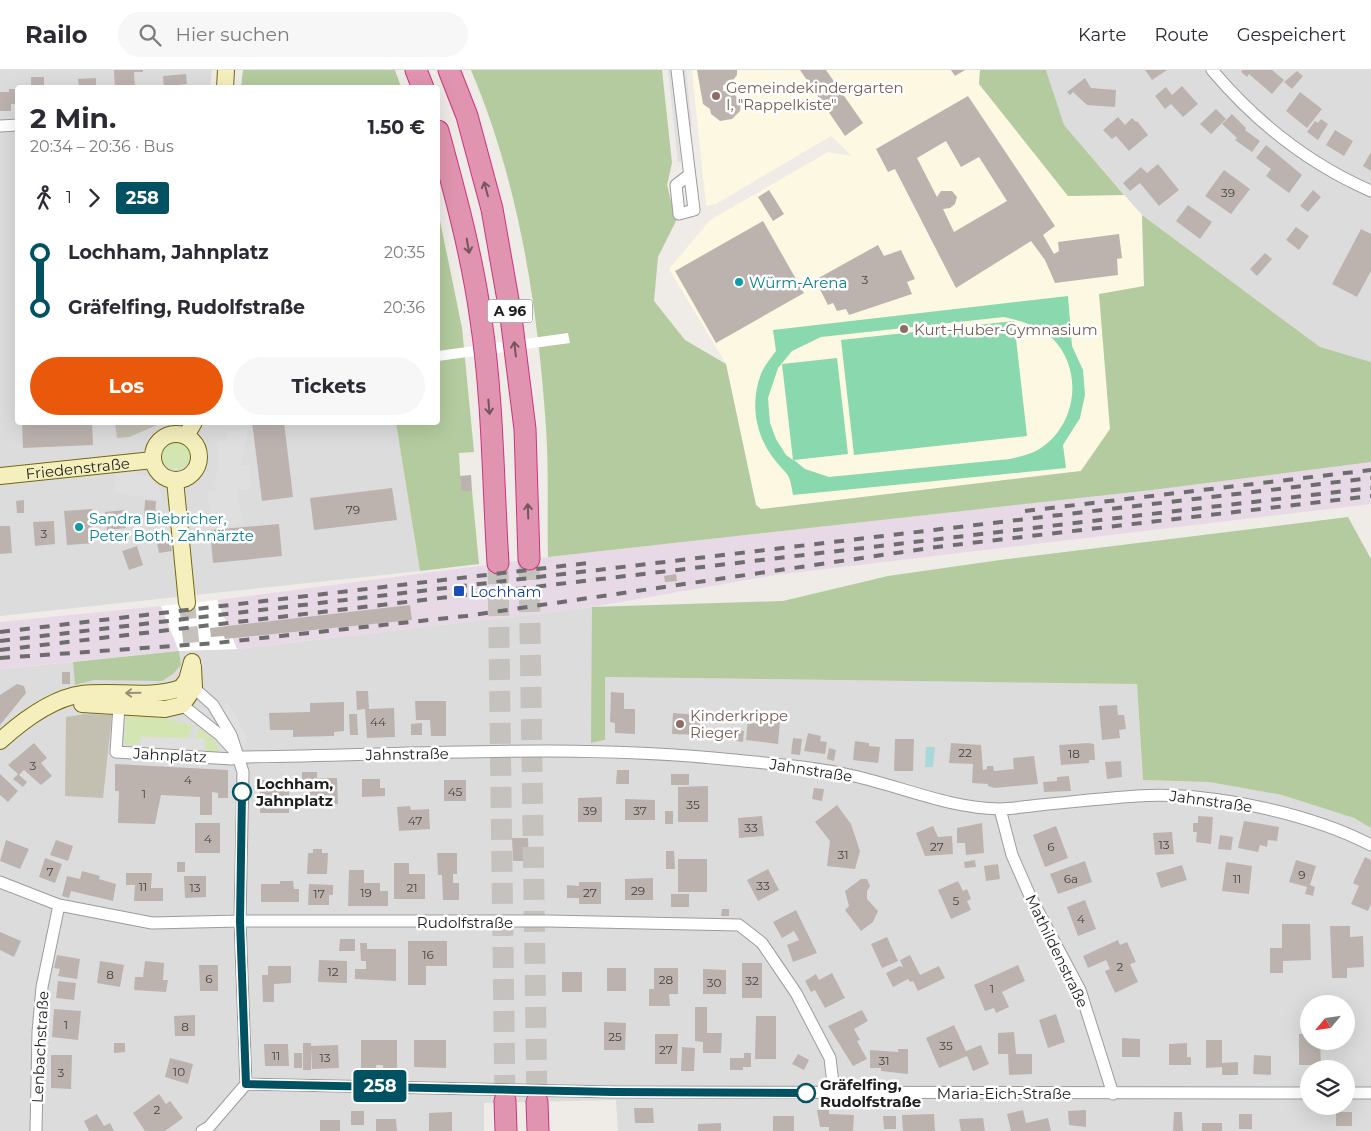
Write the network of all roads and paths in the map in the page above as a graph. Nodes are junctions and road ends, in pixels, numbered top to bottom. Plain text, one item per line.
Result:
1 (226, 70) edge
2 (416, 70) edge
3 (449, 70) edge
4 (677, 70) edge
5 (1212, 70) edge
6 (225, 85) edge
7 (422, 85) edge
8 (15, 125) edge
9 (0, 126) edge
10 (440, 138) edge
11 (689, 175) dead end
12 (1371, 191) edge
13 (190, 429) edge
14 (153, 460) junction
15 (0, 476) edge
16 (175, 480) junction
17 (529, 559) tunnel mouth
18 (498, 563) tunnel mouth
19 (187, 603) tunnel mouth
20 (192, 656) tunnel mouth
21 (188, 688) junction
22 (60, 702) junction
23 (182, 705) junction
24 (119, 706) junction
25 (0, 741) edge
26 (240, 757) junction
27 (1000, 809) junction
28 (1371, 845) edge
29 (0, 882) edge
30 (59, 905) junction
31 (240, 921) junction
32 (246, 1084) junction
33 (834, 1092) junction
34 (1300, 1093) edge
35 (1355, 1093) edge
36 (1371, 1093) edge
37 (1113, 1094) junction
38 (505, 1101) tunnel mouth
39 (537, 1102) tunnel mouth
40 (36, 1131) edge
41 (202, 1131) edge
42 (506, 1131) edge
43 (538, 1131) edge

1 - 6 street
2 - 7 highway
17 -> 3 highway, A 96
4 - 11 street
5 - 12 street
8 - 9 street
10 -> 18 highway, A 96
13 - 14 street
13 - 16 street
14 - 15 street, Friedenstraße
14 - 16 street
16 - 19 street
20 - 21 street
21 -> 22 street
21 - 23 street
21 - 26 street
22 - 24 street
22 - 25 street
23 - 24 street
23 - 26 street
24 - 26 street, Jahnplatz
26 - 27 street, Jahnstraße
26 - 31 street
27 - 28 street, Jahnstraße
27 - 37 street, Mathildenstraße
29 - 30 street, Rudolfstraße
30 - 31 street, Rudolfstraße
30 - 40 street, Lenbachstraße
31 - 32 street
31 - 33 street, Rudolfstraße
32 - 33 street, Maria-Eich-Straße
32 - 41 street
33 - 37 street, Maria-Eich-Straße
34 - 37 street, Maria-Eich-Straße
35 - 36 street
38 - 42 highway
39 - 43 highway

